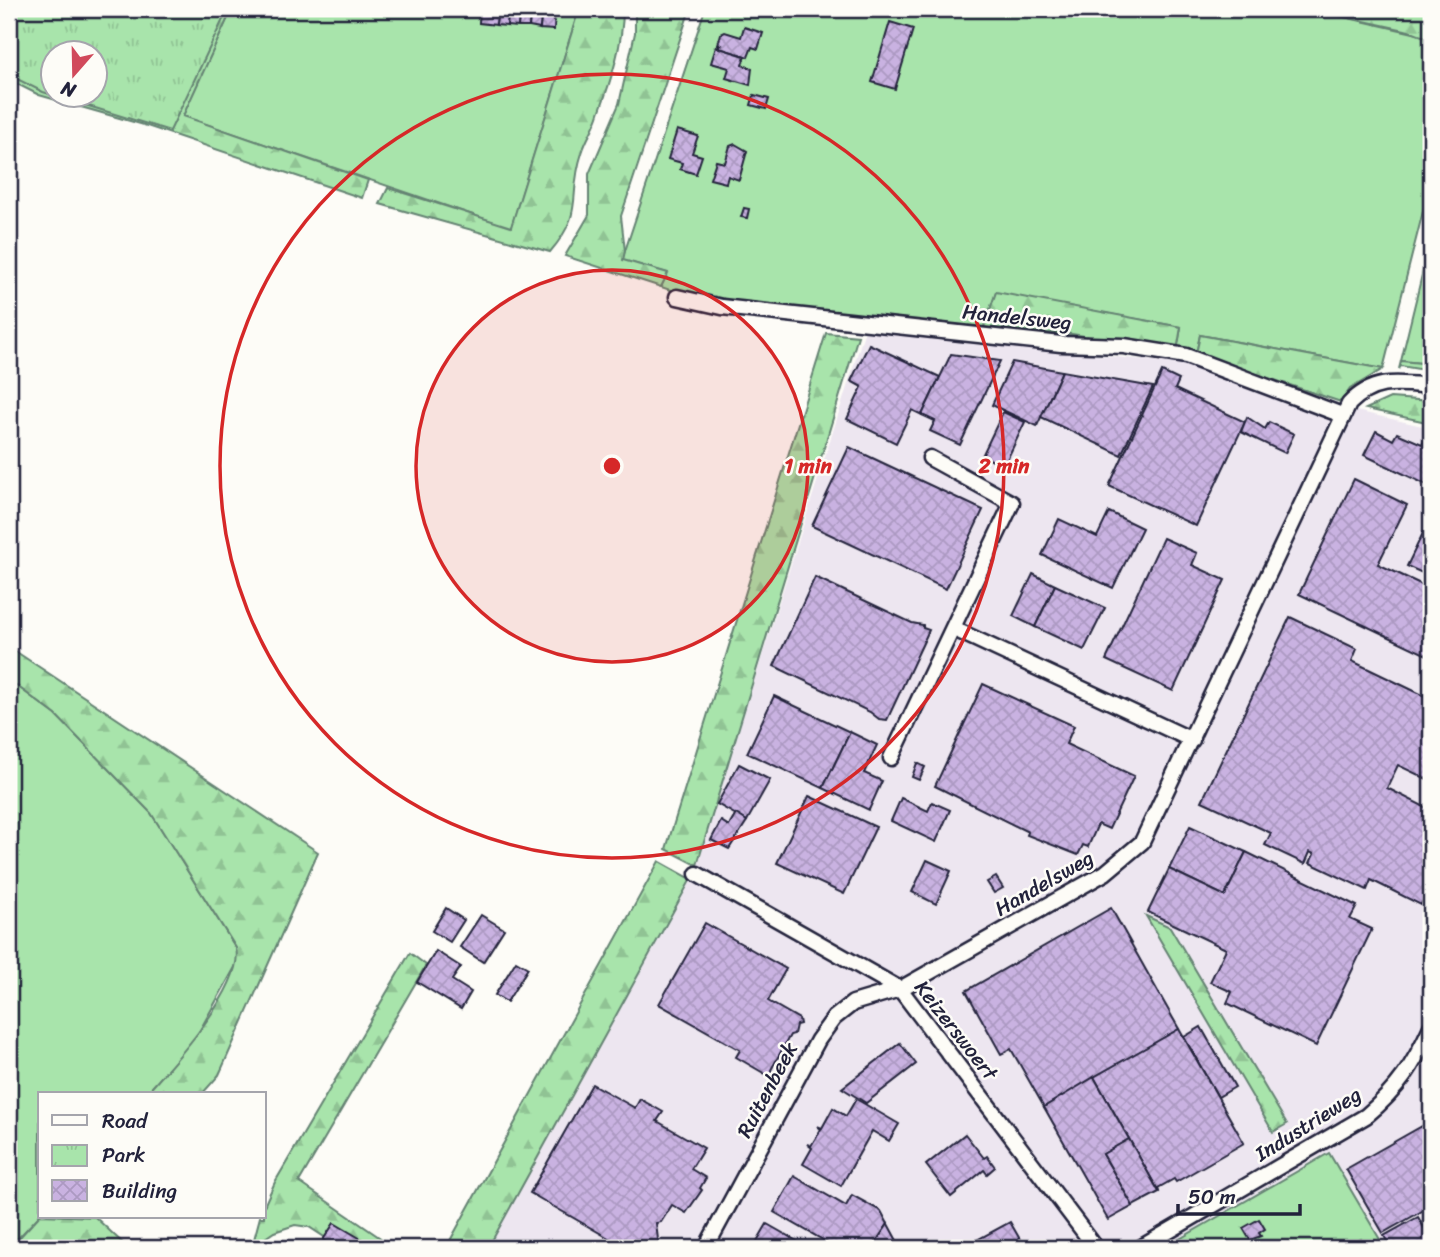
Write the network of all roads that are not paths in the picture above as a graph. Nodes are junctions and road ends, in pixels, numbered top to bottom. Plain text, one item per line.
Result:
1 (677, 298) dead end
2 (1431, 386) edge
3 (1342, 415) junction
4 (930, 458) dead end
5 (954, 629) junction
6 (1192, 740) junction
7 (891, 758) dead end
8 (697, 874) dead end
9 (900, 989) junction
10 (1431, 1027) edge
11 (709, 1248) edge
12 (1096, 1248) edge
13 (1140, 1248) edge

1 - 3 street, Handelsweg
2 - 3 street, Handelsweg
3 - 6 street, Handelsweg
4 - 5 street
5 - 6 street
5 - 7 street
6 - 9 street, Handelsweg
8 - 9 street, Keizerswoert
9 - 11 street, Ruitenbeek
9 - 12 street, Keizerswoert
10 - 13 street, Industrieweg

